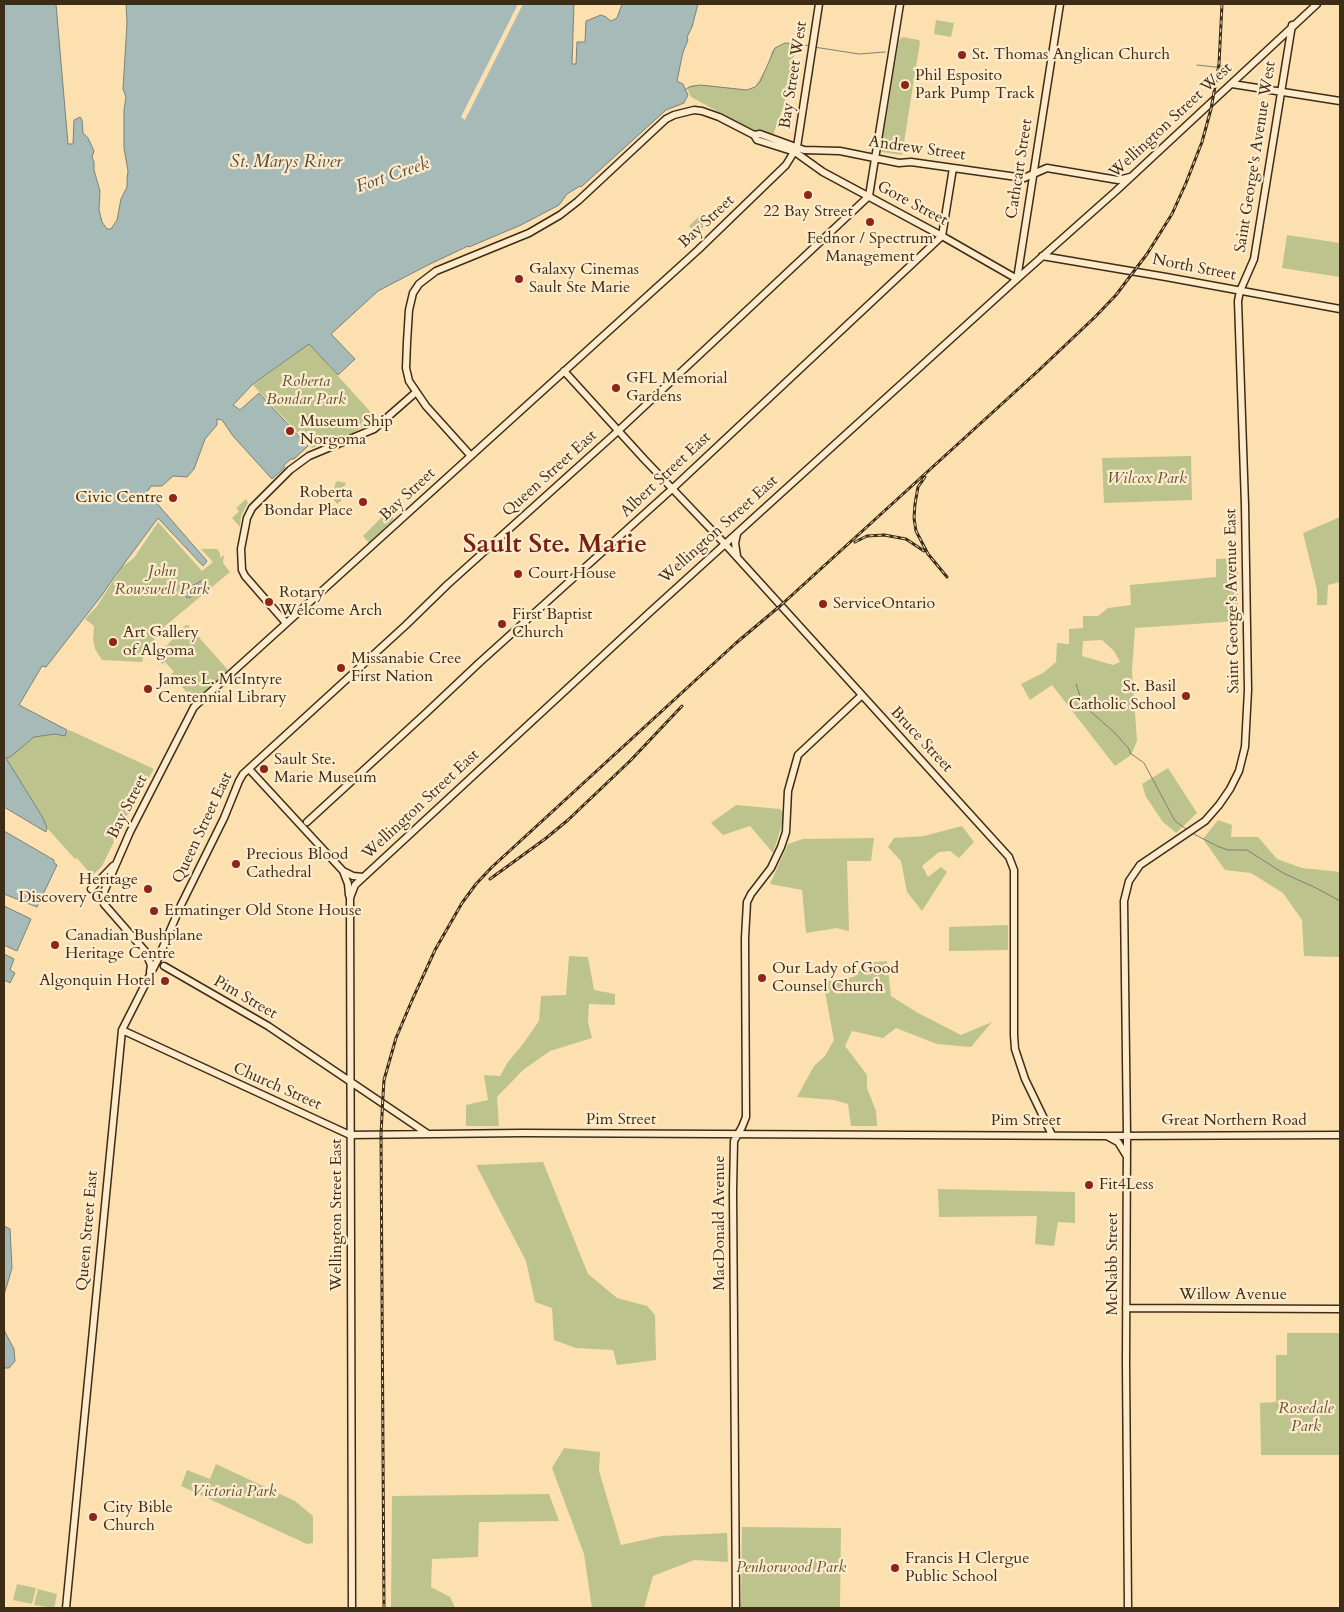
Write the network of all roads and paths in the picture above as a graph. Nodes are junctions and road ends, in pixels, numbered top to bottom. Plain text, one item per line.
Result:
1 (819, 4) edge
2 (900, 4) edge
3 (1060, 4) edge
4 (1317, 4) edge
5 (1292, 25) junction
6 (1232, 84) junction
7 (1281, 91) junction
8 (1221, 94) junction
9 (1230, 95) dead end
10 (1340, 101) edge
11 (754, 135) junction
12 (782, 148) junction
13 (796, 149) junction
14 (1036, 155) junction
15 (874, 158) junction
16 (786, 165) junction
17 (953, 168) junction
18 (1047, 168) junction
19 (971, 170) junction
20 (1033, 173) junction
21 (1130, 177) junction
22 (950, 178) junction
23 (1024, 178) junction
24 (1114, 179) junction
25 (1030, 187) junction
26 (1116, 191) junction
27 (869, 196) junction
28 (942, 236) junction
29 (1042, 256) junction
30 (1017, 279) junction
31 (1240, 291) junction
32 (1340, 309) edge
33 (564, 371) junction
34 (415, 393) junction
35 (618, 431) junction
36 (471, 456) junction
37 (672, 489) junction
38 (738, 533) junction
39 (725, 544) junction
40 (737, 557) junction
41 (286, 623) junction
42 (862, 695) junction
43 (249, 769) junction
44 (290, 813) junction
45 (307, 822) junction
46 (311, 837) junction
47 (117, 861) junction
48 (1140, 865) joint
49 (343, 872) junction
50 (363, 877) junction
51 (91, 889) dead end
52 (350, 898) junction
53 (162, 949) junction
54 (145, 951) junction
55 (164, 966) junction
56 (150, 974) junction
57 (122, 1030) junction
58 (351, 1082) junction
59 (403, 1117) junction
60 (394, 1134) junction
61 (428, 1134) junction
62 (738, 1134) junction
63 (1340, 1134) edge
64 (350, 1135) junction
65 (1052, 1135) junction
66 (1128, 1135) junction
67 (1106, 1136) junction
68 (1127, 1157) junction
69 (1126, 1308) junction
70 (1340, 1309) edge
71 (66, 1608) edge
72 (352, 1608) edge
73 (736, 1608) edge
74 (1128, 1608) edge

1 - 13 main road, Bay Street West
2 - 15 main road
3 - 14 main road, Cathcart Street
4 - 5 main road, Wellington Street West
5 - 6 main road, Wellington Street West
5 - 7 main road, Saint George's Avenue West
6 - 7 main road
6 - 8 main road, Wellington Street West
7 - 10 main road
7 - 31 main road, Saint George's Avenue West
8 - 9 main road
8 - 21 main road, Wellington Street West
11 - 12 main road
11 - 13 main road
11 - 34 main road
12 - 13 main road
12 - 16 main road
13 - 15 main road, Andrew Street
13 - 16 main road, Bay Street
13 - 27 main road, Gore Street
14 - 18 main road
14 - 20 main road, Cathcart Street
15 - 17 main road, Andrew Street
15 - 27 main road
16 - 33 main road, Bay Street
17 - 19 main road, Andrew Street
17 - 22 main road
18 - 20 main road
18 - 24 main road
19 - 22 main road
19 - 23 main road, Andrew Street
20 - 23 main road
20 - 25 main road, Cathcart Street
21 - 24 main road
21 - 26 main road, Wellington Street West
22 - 28 main road
23 - 25 main road
24 - 26 main road
25 - 30 main road, Cathcart Street
26 - 29 main road, Wellington Street West
27 - 28 main road, Gore Street
27 - 35 main road, Queen Street East
28 - 30 main road, Gore Street
28 - 37 main road, Albert Street East
29 - 30 main road, Wellington Street East
29 - 31 main road, North Street
30 - 38 main road, Wellington Street East
31 - 32 main road, North Street
31 - 48 main road, Saint George's Avenue East
33 - 35 main road, Bruce Street
33 - 36 main road, Bay Street
34 - 36 main road
34 - 41 main road
35 - 37 main road, Bruce Street
35 - 43 main road, Queen Street East
36 - 41 main road, Bay Street
37 - 39 main road, Bruce Street
37 - 45 main road, Albert Street East
38 - 39 main road, Wellington Street East
38 - 40 main road
39 - 40 main road, Bruce Street
39 - 50 main road, Wellington Street East
40 - 42 main road, Bruce Street
41 - 47 main road, Bay Street
42 - 62 main road, MacDonald Avenue
42 - 65 main road, Bruce Street
43 - 44 main road
43 - 53 main road, Queen Street East
44 - 45 main road
44 - 46 main road
45 - 46 main road
46 - 49 main road
47 - 51 main road
47 - 54 main road, Bay Street
48 - 66 main road, McNabb Street
49 - 50 main road
49 - 52 main road
50 - 52 main road, Wellington Street East
52 - 58 main road, Wellington Street East
53 - 54 main road
53 - 55 main road
53 - 56 main road, Queen Street East
54 - 56 main road
55 - 56 main road
55 - 58 main road, Pim Street
56 - 57 main road, Queen Street East
57 - 64 main road, Church Street
57 - 71 main road, Queen Street East
58 - 59 main road, Pim Street
58 - 64 main road, Wellington Street East
59 - 60 main road
59 - 61 main road, Pim Street
60 - 61 main road, Church Street
60 - 64 main road, Church Street
61 - 62 main road, Pim Street
62 - 65 main road, Pim Street
62 - 73 main road, MacDonald Avenue
63 - 66 main road, Great Northern Road
64 - 72 main road, Wellington Street East
65 - 67 main road, Pim Street
66 - 67 main road, Pim Street
66 - 68 main road, McNabb Street
67 - 68 main road
68 - 69 main road, McNabb Street
69 - 70 main road, Willow Avenue
69 - 74 main road, McNabb Street

